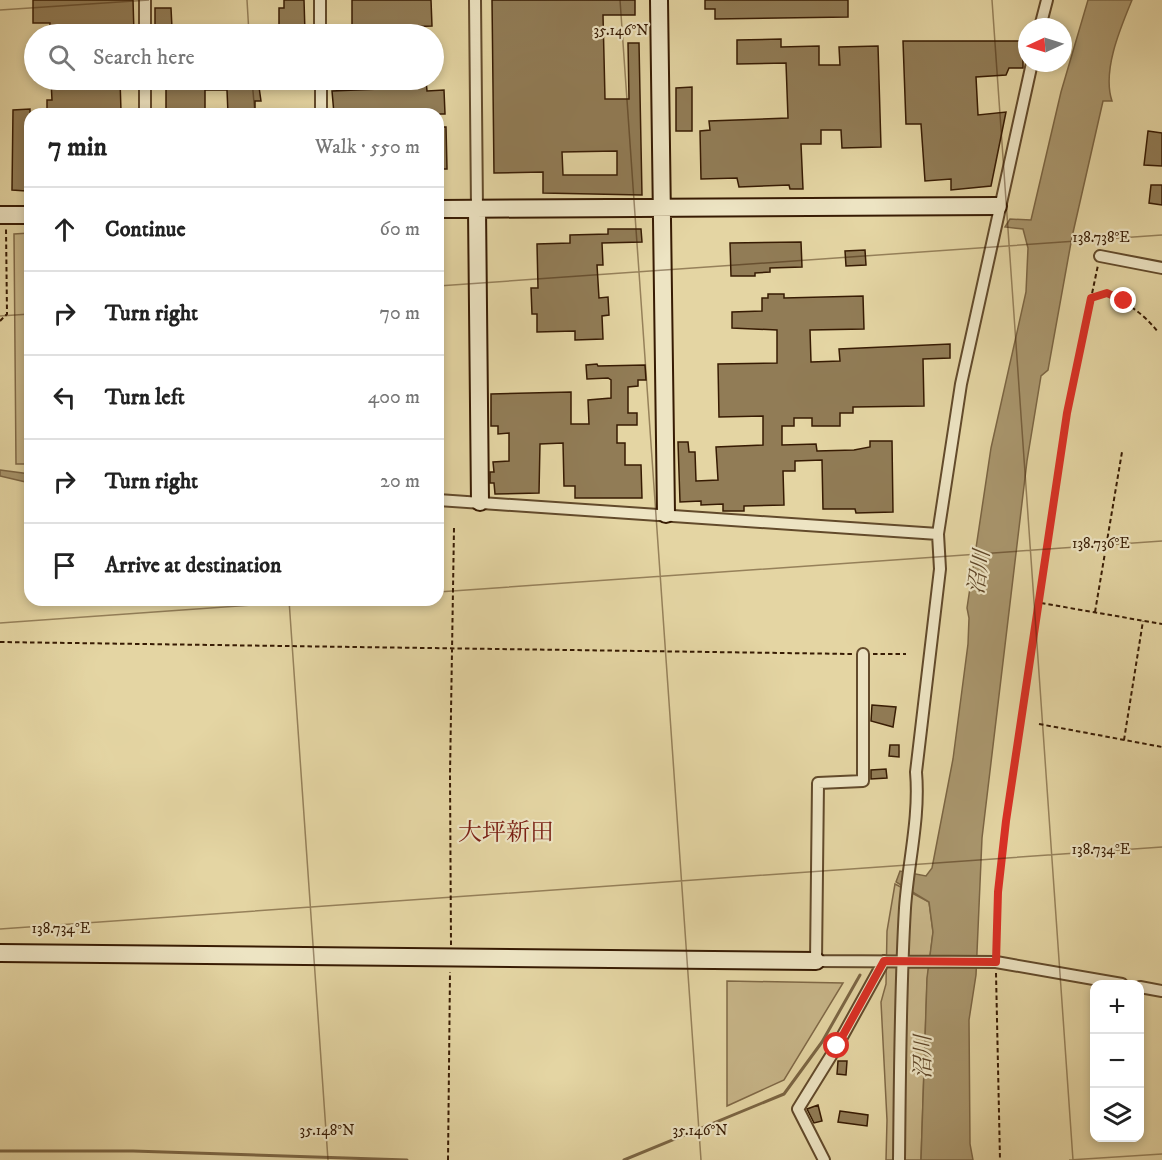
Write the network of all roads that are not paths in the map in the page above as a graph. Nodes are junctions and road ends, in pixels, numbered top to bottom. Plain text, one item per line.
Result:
1 (144, 0) edge
2 (320, 0) edge
3 (475, 0) edge
4 (659, 0) edge
5 (1047, 0) edge
6 (1042, 18) edge
7 (145, 24) edge
8 (320, 24) edge
9 (1030, 72) edge
10 (145, 90) edge
11 (321, 90) edge
12 (145, 108) edge
13 (321, 108) edge
14 (998, 206) junction
15 (662, 208) junction
16 (444, 209) edge
17 (477, 209) junction
18 (3, 215) edge
19 (24, 215) edge
20 (1100, 256) road end
21 (1162, 268) edge
22 (444, 500) edge
23 (480, 502) junction
24 (666, 514) junction
25 (938, 534) junction
26 (863, 654) road end
27 (0, 953) edge
28 (816, 961) junction
29 (884, 961) junction
30 (902, 962) junction
31 (1099, 980) edge
32 (1144, 988) edge
33 (1162, 992) edge
34 (824, 1160) edge
35 (899, 1160) edge

1 - 7 street
2 - 8 street
3 - 17 street
4 - 15 street
5 - 6 street
9 - 14 street
10 - 12 street
11 - 13 street
14 - 15 street
14 - 25 street
15 - 17 street
15 - 24 street
16 - 17 street
17 - 23 street
18 - 19 street
20 - 21 street
22 - 23 street
23 - 24 street
24 - 25 street
25 - 30 street
26 - 28 street
27 - 28 street
28 - 29 street
29 - 30 street
29 - 34 street
30 - 31 street
30 - 35 street
32 - 33 street

